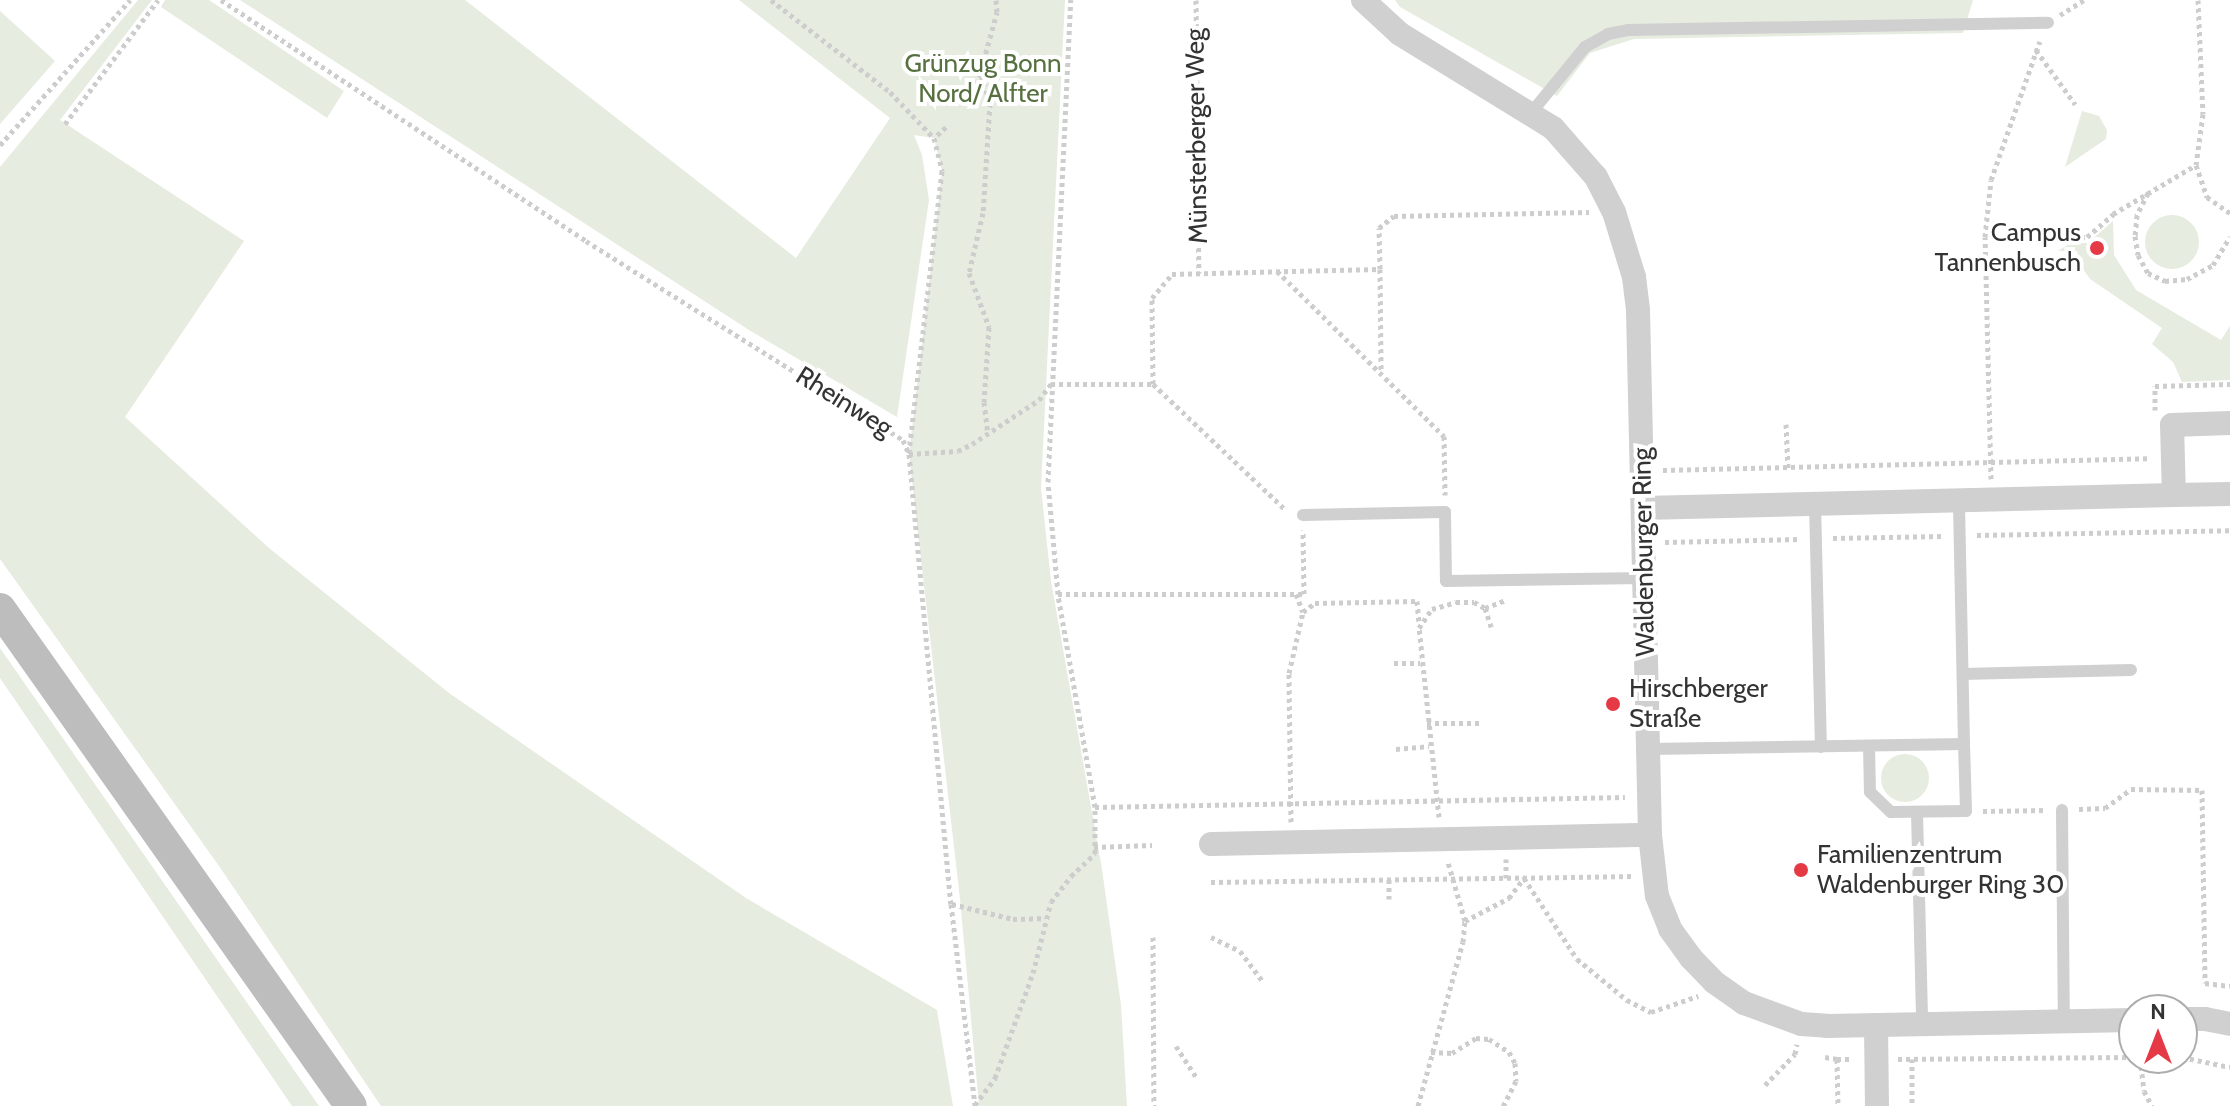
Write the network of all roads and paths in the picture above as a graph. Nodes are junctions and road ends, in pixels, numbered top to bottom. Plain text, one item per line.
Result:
1 (130, 0) edge
2 (158, 0) edge
3 (221, 0) edge
4 (771, 0) edge
5 (996, 0) edge
6 (1071, 0) edge
7 (1196, 0) edge
8 (1363, 0) edge
9 (2084, 0) edge
10 (2198, 0) edge
11 (2072, 4) edge
12 (2048, 23) junction
13 (2036, 50) junction
14 (981, 75) junction
15 (975, 92) dead end
16 (2075, 104) dead end
17 (1531, 113) junction
18 (65, 124) dead end
19 (946, 127) dead end
20 (934, 138) junction
21 (0, 145) edge
22 (2196, 165) junction
23 (2148, 193) junction
24 (1614, 212) junction
25 (2230, 213) edge
26 (2230, 237) edge
27 (2041, 239) dead end
28 (1380, 269) junction
29 (1277, 271) junction
30 (1199, 273) junction
31 (1381, 372) junction
32 (1051, 384) junction
33 (1153, 384) junction
34 (2230, 384) edge
35 (2155, 415) dead end
36 (2230, 423) edge
37 (1786, 424) dead end
38 (988, 434) junction
39 (909, 454) junction
40 (2155, 458) dead end
41 (1991, 461) junction
42 (1788, 468) junction
43 (1642, 470) junction
44 (2230, 494) edge
45 (2174, 495) junction
46 (1959, 500) junction
47 (1991, 500) junction
48 (1815, 504) junction
49 (1643, 508) junction
50 (1445, 512) junction
51 (1303, 515) junction
52 (2230, 530) edge
53 (1960, 536) junction
54 (1816, 539) junction
55 (1644, 543) junction
56 (1304, 559) junction
57 (1314, 559) dead end
58 (1644, 578) junction
59 (1058, 594) junction
60 (1296, 594) junction
61 (0, 609) edge
62 (1303, 612) junction
63 (1419, 628) junction
64 (1492, 630) dead end
65 (1394, 663) dead end
66 (1420, 663) junction
67 (2131, 670) dead end
68 (1963, 674) junction
69 (1427, 723) junction
70 (1481, 723) dead end
71 (1964, 744) junction
72 (1429, 746) junction
73 (1869, 746) junction
74 (1821, 747) junction
75 (1396, 749) dead end
76 (1649, 749) junction
77 (1650, 797) junction
78 (1437, 801) junction
79 (1290, 803) junction
80 (1095, 807) junction
81 (2062, 810) junction
82 (1966, 811) junction
83 (1917, 812) junction
84 (1650, 835) junction
85 (1442, 840) junction
86 (1292, 843) junction
87 (1211, 844) dead end
88 (1152, 845) dead end
89 (1094, 847) junction
90 (1654, 876) junction
91 (1452, 878) junction
92 (1524, 878) junction
93 (1389, 879) junction
94 (1211, 882) dead end
95 (1389, 899) dead end
96 (951, 904) junction
97 (1045, 918) junction
98 (1465, 921) junction
99 (1153, 937) dead end
100 (1211, 937) dead end
101 (1263, 982) dead end
102 (1714, 982) junction
103 (2230, 986) edge
104 (2198, 1019) edge
105 (2118, 1020) edge
106 (2064, 1021) junction
107 (1922, 1023) junction
108 (1801, 1024) junction
109 (2230, 1024) edge
110 (1876, 1025) junction
111 (1176, 1046) dead end
112 (1431, 1052) junction
113 (1825, 1057) dead end
114 (2118, 1057) edge
115 (1837, 1059) junction
116 (1876, 1059) junction
117 (1912, 1059) junction
118 (2198, 1060) edge
119 (2230, 1067) edge
120 (2140, 1074) edge
121 (1196, 1077) dead end
122 (1765, 1085) dead end
123 (351, 1106) edge
124 (975, 1106) edge
125 (1154, 1106) edge
126 (1418, 1106) edge
127 (1503, 1106) edge
128 (1838, 1106) edge
129 (1877, 1106) edge
130 (1912, 1106) edge
131 (2152, 1106) edge

1 - 21 path
2 - 18 path
3 - 39 path, Rheinweg
4 - 20 path
5 - 14 path
6 - 32 path
7 - 30 path, Münsterberger Weg
8 - 17 street, Waldenburger Ring
9 - 11 path
10 - 22 path
11 - 12 path
12 - 13 path
12 - 17 lane
13 - 16 path
13 - 41 path
14 - 15 path
14 - 38 path
17 - 24 street, Waldenburger Ring
19 - 20 path
20 - 39 path
22 - 23 path
22 - 25 path
23 - 26 path
23 - 27 path
24 - 28 path
24 - 43 street, Waldenburger Ring
28 - 29 path
28 - 31 path
29 - 30 path
29 - 31 path
30 - 33 path
31 - 50 path
32 - 33 path
32 - 38 path
32 - 59 path
33 - 51 path
34 - 35 path
36 - 45 street
37 - 42 path
38 - 39 path
39 - 96 path, Rheinweg
40 - 41 path
41 - 42 path
41 - 47 path
42 - 43 path
43 - 49 street, Waldenburger Ring
44 - 45 street
45 - 47 street
46 - 47 street
46 - 48 street
46 - 53 lane
48 - 49 street
48 - 54 lane
49 - 55 street, Waldenburger Ring
50 - 51 lane
50 - 58 lane
51 - 56 path
52 - 53 path
53 - 54 path
53 - 68 lane
54 - 55 path
54 - 74 lane
55 - 58 street, Waldenburger Ring
56 - 57 path
56 - 60 path
58 - 76 street, Waldenburger Ring
59 - 60 path
59 - 80 path
60 - 62 path
61 - 123 main road
62 - 63 path
62 - 79 path
63 - 64 path
63 - 66 path
65 - 66 path
66 - 69 path
67 - 68 lane
68 - 71 lane
69 - 70 path
69 - 72 path
71 - 73 lane
71 - 82 lane
72 - 75 path
72 - 78 path
73 - 74 lane
73 - 83 lane
74 - 76 lane
76 - 77 street, Waldenburger Ring
77 - 78 path
77 - 84 street, Waldenburger Ring
78 - 79 path
78 - 85 path
79 - 80 path
79 - 86 path
80 - 89 path
81 - 82 path
81 - 103 path
81 - 106 lane
82 - 83 lane
83 - 107 lane
84 - 85 street
84 - 90 street, Waldenburger Ring
85 - 86 street
85 - 91 path
86 - 87 street
88 - 89 path
89 - 97 path
90 - 92 path
90 - 102 street, Waldenburger Ring
91 - 92 path
91 - 93 path
91 - 98 path
92 - 98 path
92 - 102 path
93 - 94 path
93 - 95 path
96 - 97 path
96 - 124 path, Rheinweg
97 - 124 path
98 - 112 path
99 - 125 path
100 - 101 path
102 - 108 street, Waldenburger Ring
104 - 109 street
105 - 106 street, Waldenburger Ring
106 - 107 street, Waldenburger Ring
107 - 110 street, Waldenburger Ring
108 - 110 street, Waldenburger Ring
108 - 122 path
110 - 116 street
111 - 121 path
112 - 126 path
112 - 127 path
113 - 115 path
114 - 117 path
115 - 116 path
115 - 128 path
116 - 117 path
116 - 129 street
117 - 130 path
118 - 119 path
120 - 131 path

